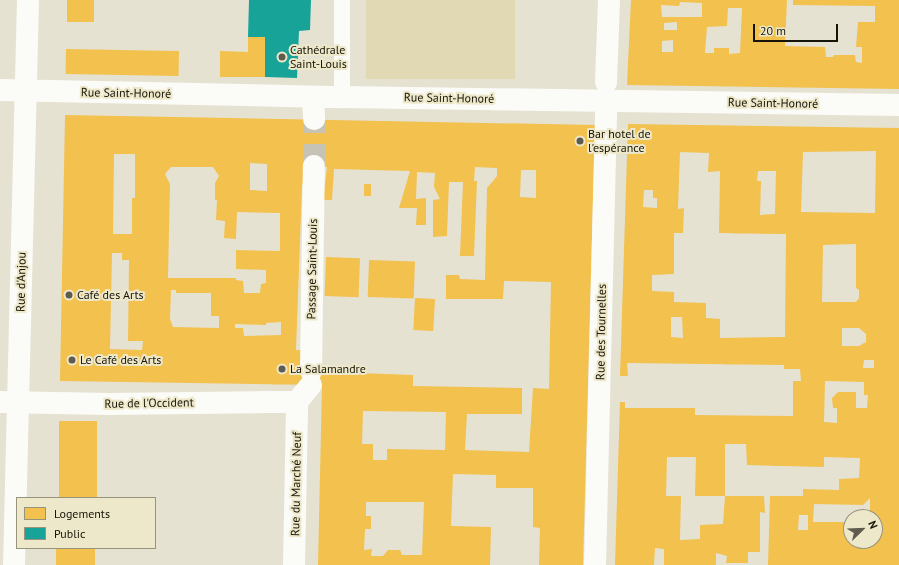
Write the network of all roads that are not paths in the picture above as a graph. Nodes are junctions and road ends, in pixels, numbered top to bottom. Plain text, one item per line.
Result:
1 (28, 0) edge
2 (342, 0) edge
3 (609, 0) edge
4 (0, 90) edge
5 (25, 91) junction
6 (606, 91) junction
7 (313, 97) junction
8 (342, 97) junction
9 (899, 105) edge
10 (314, 119) tunnel mouth
11 (314, 166) tunnel mouth
12 (9, 402) edge
13 (297, 402) junction
14 (14, 565) edge
15 (294, 565) edge
16 (596, 565) edge

1 - 5 street, Rue d'Anjou
2 - 8 lane
3 - 6 street, Rue des Tournelles
4 - 5 street, Rue Saint-Honoré
5 - 7 street, Rue Saint-Honoré
5 - 12 street, Rue d'Anjou
6 - 8 street, Rue Saint-Honoré
6 - 9 street, Rue Saint-Honoré
6 - 16 street, Rue des Tournelles
7 - 8 street, Rue Saint-Honoré
7 - 10 street
11 - 13 street, Passage Saint-Louis
12 - 13 street, Rue de l'Occident
12 - 14 street, Rue d'Anjou
13 - 15 street, Rue du Marché Neuf

